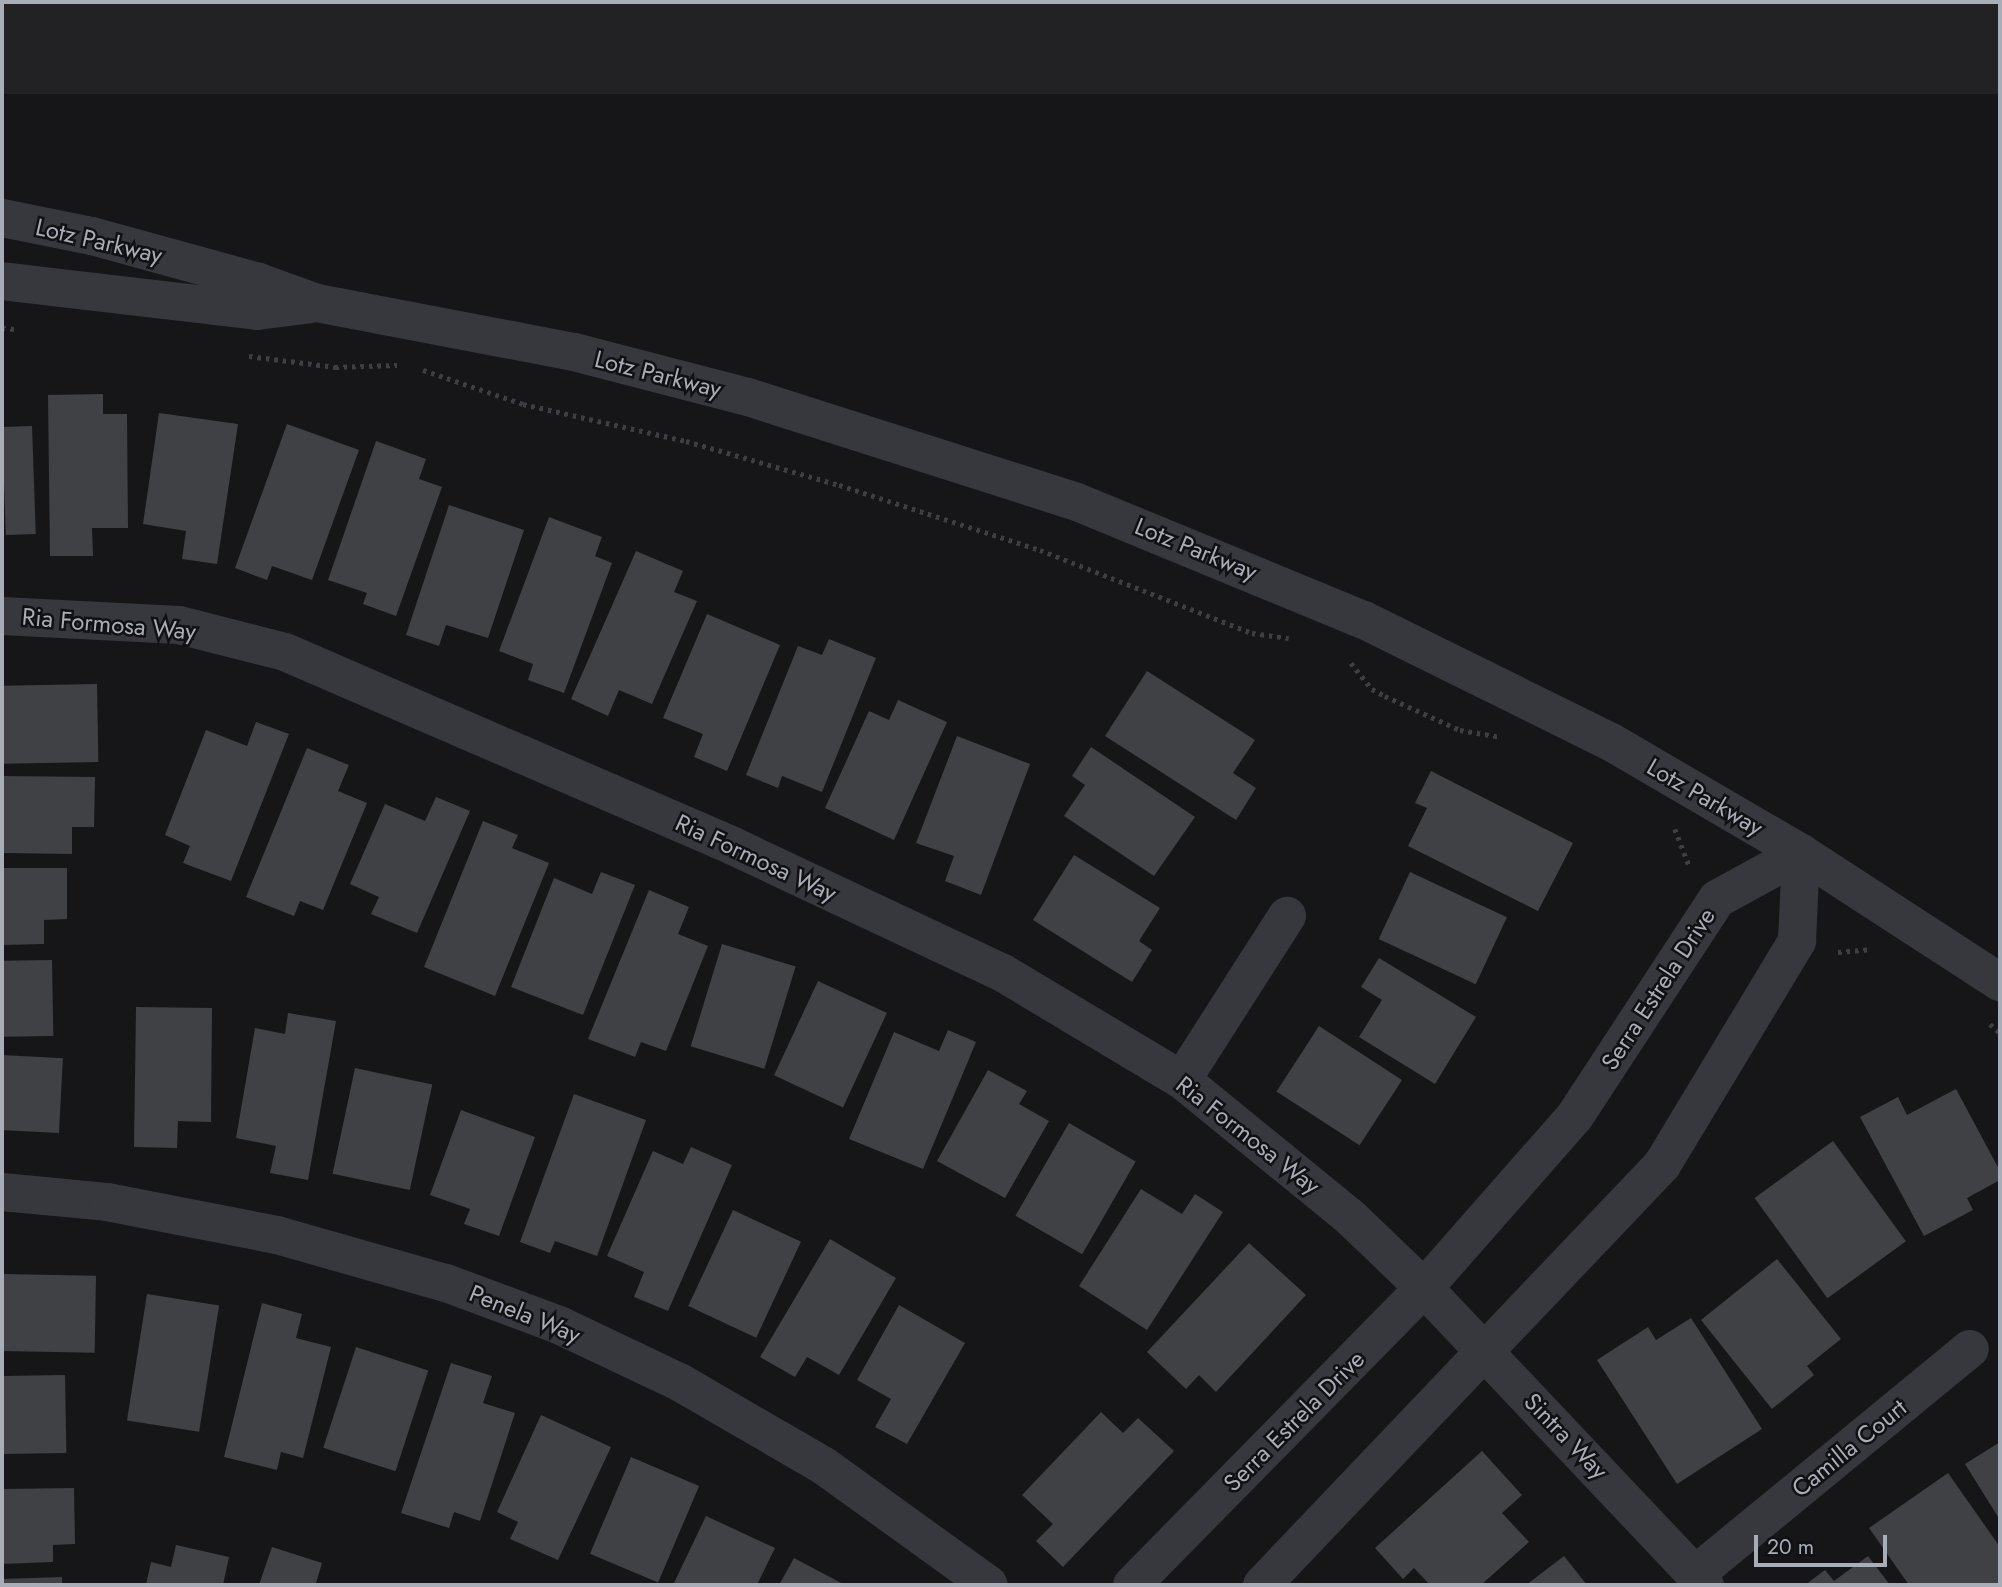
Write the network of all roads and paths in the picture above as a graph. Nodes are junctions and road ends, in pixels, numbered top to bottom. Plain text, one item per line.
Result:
1 (2, 218) edge
2 (2, 281) edge
3 (317, 303) junction
4 (2, 328) edge
5 (29, 330) dead end
6 (243, 355) dead end
7 (402, 365) dead end
8 (415, 368) dead end
9 (2, 616) edge
10 (1299, 639) dead end
11 (1344, 656) dead end
12 (1504, 736) dead end
13 (1669, 824) dead end
14 (1801, 853) junction
15 (1717, 899) junction
16 (1287, 916) dead end
17 (1797, 941) junction
18 (1881, 953) dead end
19 (2000, 982) edge
20 (1984, 1021) dead end
21 (2000, 1033) edge
22 (1182, 1080) junction
23 (2, 1192) edge
24 (1424, 1288) junction
25 (1970, 1349) dead end
26 (1487, 1354) junction
27 (1701, 1579) edge
28 (989, 1585) edge
29 (1132, 1585) edge
30 (1262, 1585) edge

1 - 3 street, Lotz Parkway
2 - 3 street, Lotz Parkway
3 - 14 street, Lotz Parkway
4 - 5 path
6 - 7 path
8 - 10 path
9 - 22 street, Ria Formosa Way
11 - 12 path
13 - 15 path
14 - 15 street, Serra Estrela Drive
14 - 17 street
14 - 19 street, Lotz Parkway
15 - 24 street, Serra Estrela Drive
16 - 22 street
17 - 18 path
17 - 26 street
20 - 21 path
22 - 24 street, Ria Formosa Way
23 - 28 street, Penela Way
24 - 26 street, Sintra Way
24 - 29 street, Serra Estrela Drive
25 - 27 street, Camilla Court
26 - 27 street, Sintra Way
26 - 30 street

